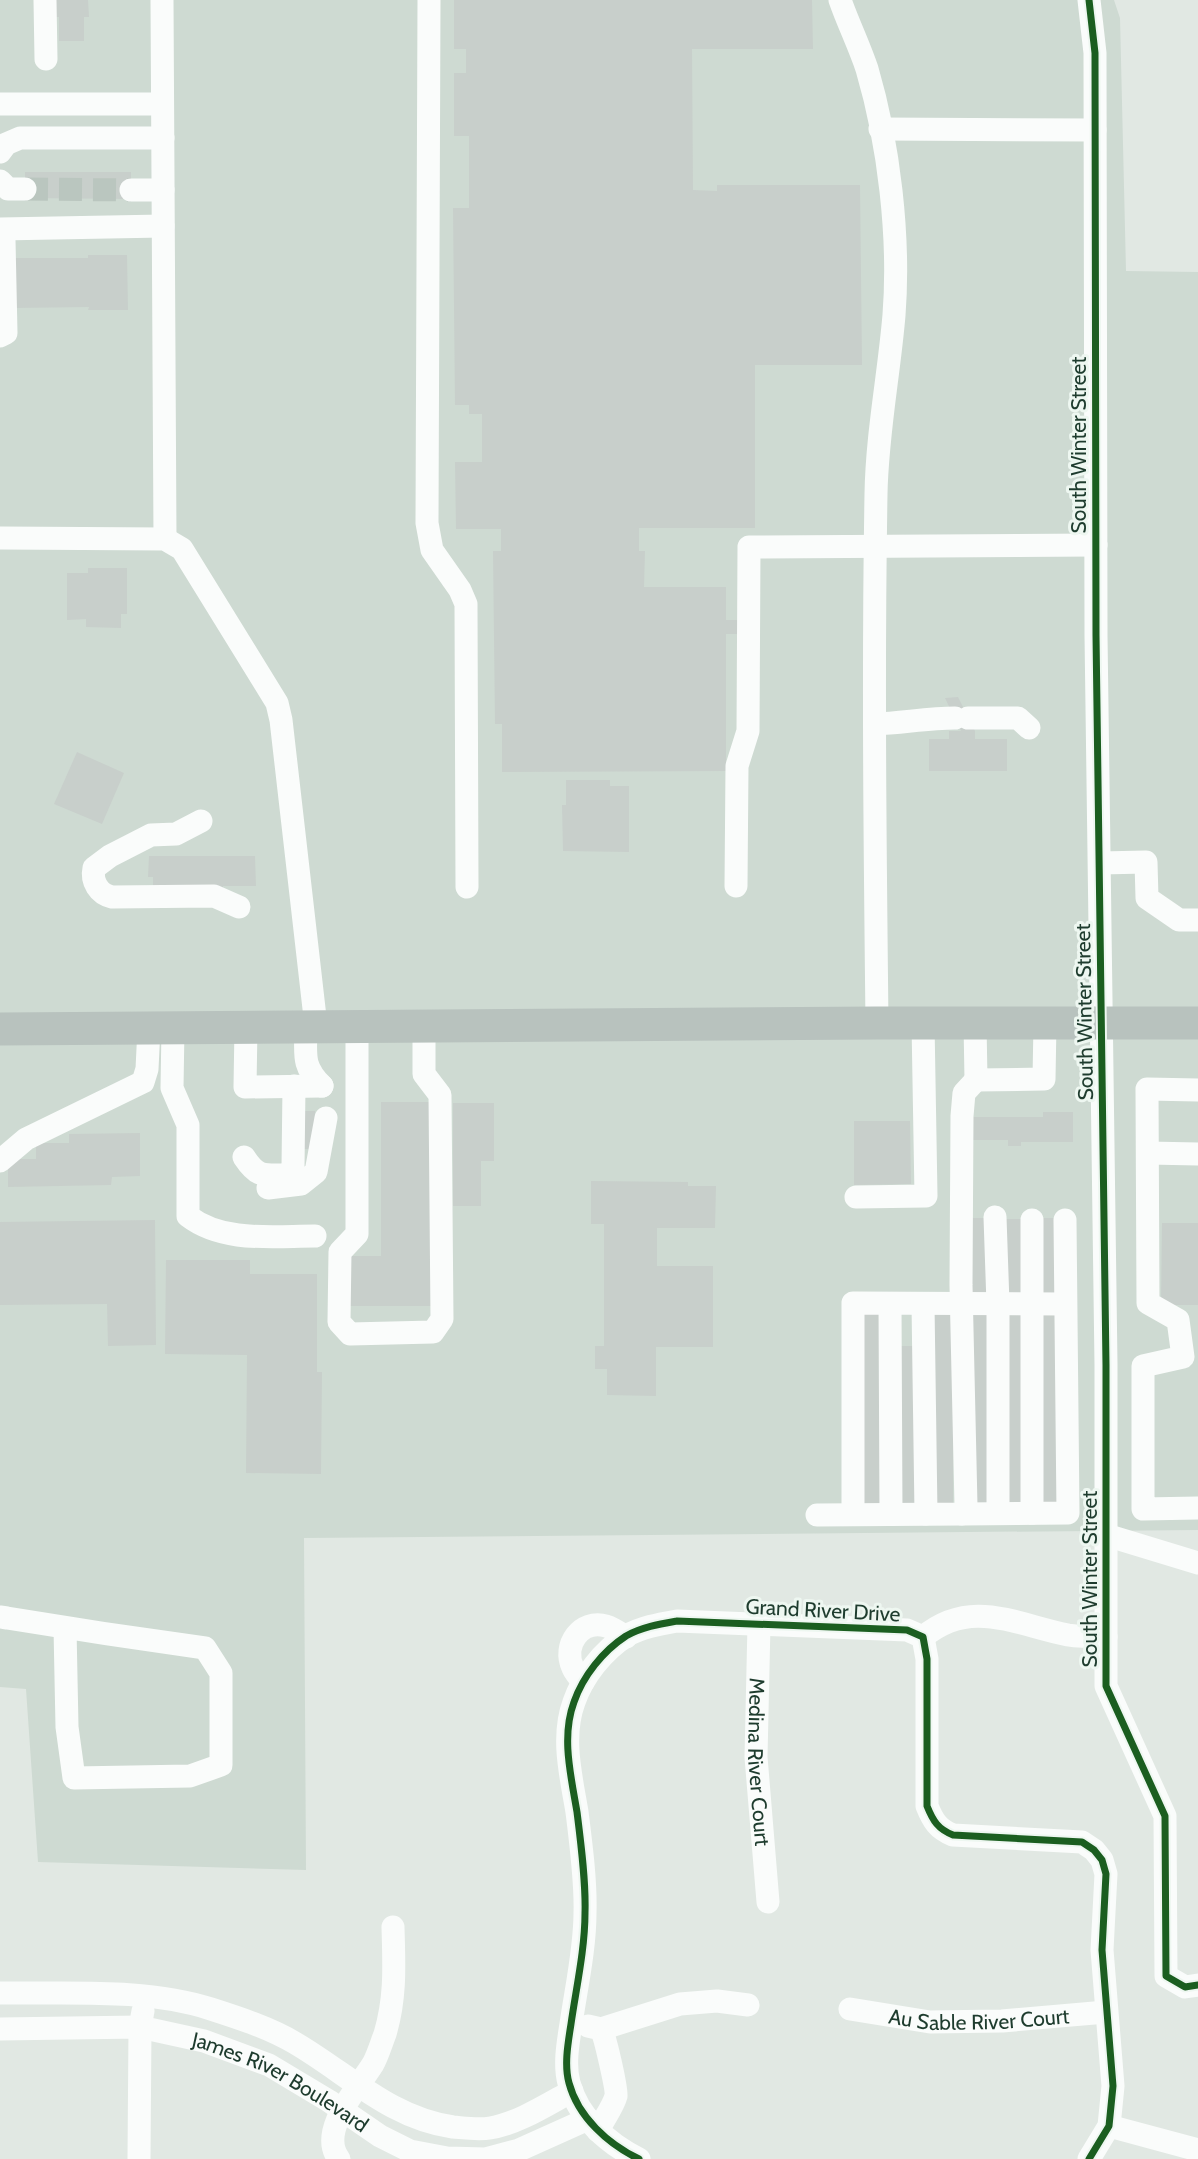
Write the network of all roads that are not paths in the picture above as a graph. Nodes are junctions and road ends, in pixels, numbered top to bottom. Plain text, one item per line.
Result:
1 (45, 0) edge
2 (162, 0) edge
3 (429, 0) edge
4 (839, 0) edge
5 (1092, 2) edge
6 (46, 59) dead end
7 (0, 104) edge
8 (162, 104) junction
9 (880, 129) junction
10 (1095, 130) junction
11 (163, 138) junction
12 (0, 152) edge
13 (0, 181) edge
14 (25, 189) tunnel mouth
15 (131, 190) tunnel mouth
16 (163, 190) junction
17 (163, 226) junction
18 (0, 229) edge
19 (0, 237) edge
20 (0, 336) edge
21 (0, 538) edge
22 (165, 540) junction
23 (1096, 545) junction
24 (876, 547) junction
25 (875, 723) junction
26 (1029, 728) dead end
27 (201, 821) dead end
28 (1100, 863) junction
29 (736, 886) dead end
30 (467, 887) dead end
31 (239, 907) dead end
32 (1198, 920) edge
33 (877, 1023) junction
34 (923, 1023) junction
35 (975, 1023) junction
36 (1045, 1023) junction
37 (1102, 1023) junction
38 (1198, 1023) edge
39 (311, 1026) junction
40 (357, 1026) junction
41 (424, 1026) junction
42 (246, 1027) junction
43 (161, 1028) junction
44 (0, 1029) edge
45 (976, 1080) junction
46 (294, 1086) junction
47 (1198, 1090) edge
48 (326, 1118) dead end
49 (1147, 1153) junction
50 (1198, 1154) edge
51 (0, 1161) edge
52 (856, 1197) dead end
53 (995, 1217) dead end
54 (1032, 1220) dead end
55 (1065, 1220) dead end
56 (315, 1236) dead end
57 (890, 1304) junction
58 (923, 1304) junction
59 (961, 1304) junction
60 (998, 1304) junction
61 (1031, 1304) junction
62 (1065, 1304) junction
63 (1191, 1358) edge
64 (1198, 1508) edge
65 (998, 1513) junction
66 (1032, 1513) junction
67 (853, 1514) junction
68 (891, 1514) junction
69 (926, 1514) junction
70 (961, 1514) junction
71 (817, 1515) dead end
72 (1106, 1535) junction
73 (1198, 1563) edge
74 (0, 1617) edge
75 (759, 1624) junction
76 (65, 1628) junction
77 (626, 1637) junction
78 (923, 1637) junction
79 (1106, 1637) junction
80 (583, 1682) junction
81 (768, 1902) dead end
82 (393, 1927) dead end
83 (1198, 1985) edge
84 (0, 1993) edge
85 (145, 1998) junction
86 (748, 2005) dead end
87 (850, 2009) dead end
88 (1106, 2012) junction
89 (571, 2022) junction
90 (140, 2026) junction
91 (0, 2029) edge
92 (601, 2029) junction
93 (359, 2086) junction
94 (572, 2091) junction
95 (341, 2109) junction
96 (593, 2125) junction
97 (1109, 2126) junction
98 (392, 2141) junction
99 (1198, 2150) edge
100 (139, 2159) edge
101 (339, 2159) edge
102 (376, 2159) edge
103 (639, 2159) edge
104 (1089, 2159) edge

1 - 6 street
2 - 8 street
3 - 30 street
4 - 9 street
5 - 10 street, South Winter Street
7 - 8 street
8 - 11 street
9 - 10 street
9 - 24 street
10 - 23 street, South Winter Street
11 - 12 street
11 - 16 street
13 - 14 street
15 - 16 street
16 - 17 street
17 - 18 street
17 - 22 street
19 - 20 street
21 - 22 street
22 - 39 street
23 - 24 street
23 - 28 street, South Winter Street
24 - 25 street
24 - 29 street
25 - 26 street
25 - 33 street
27 - 31 street
28 - 32 street
28 - 37 street, South Winter Street
33 - 34 highway
33 - 41 highway
34 - 35 highway
34 - 52 street
35 - 36 highway
35 - 45 street
36 - 37 highway
36 - 45 street
37 - 38 highway
37 - 72 street, South Winter Street
39 - 40 highway
39 - 42 highway
39 - 46 street
40 - 41 highway
40 - 41 street
42 - 43 highway
42 - 46 street
43 - 44 highway
43 - 51 street
43 - 56 street
45 - 59 street
46 - 48 street
47 - 49 street
49 - 50 street
49 - 63 street
53 - 60 street
54 - 61 street
55 - 62 street
57 - 58 street
57 - 67 street
57 - 68 street
58 - 59 street
58 - 69 street
59 - 60 street
59 - 70 street
60 - 61 street
60 - 65 street
61 - 62 street
61 - 66 street
62 - 66 street
63 - 64 street
65 - 66 street
65 - 70 street
67 - 68 street
67 - 71 street
68 - 69 street
69 - 70 street
72 - 73 street, South Winter Street
72 - 79 street, South Winter Street
74 - 76 street
75 - 77 street, Grand River Drive
75 - 78 street, Grand River Drive
75 - 81 street, Medina River Court
76 - 76 street
77 - 80 street, Grand River Drive
77 - 80 street
78 - 79 street
78 - 88 street, Grand River Drive
79 - 83 street, South Winter Street
80 - 89 street, Grand River Drive
82 - 93 street
84 - 85 street, James River Boulevard
85 - 90 street
85 - 93 street, James River Boulevard
86 - 92 street
87 - 88 street, Au Sable River Court
88 - 97 street, Grand River Drive
89 - 92 street
89 - 94 street, Grand River Drive
90 - 91 street, James River Boulevard
90 - 95 street, James River Boulevard
90 - 100 street
92 - 96 street
93 - 94 street, James River Boulevard
93 - 95 street
94 - 96 street, Grand River Drive
95 - 98 street, James River Boulevard
95 - 101 street
96 - 98 street, James River Boulevard
96 - 103 street, Grand River Drive
97 - 99 street
97 - 104 street, Grand River Drive
98 - 102 street

